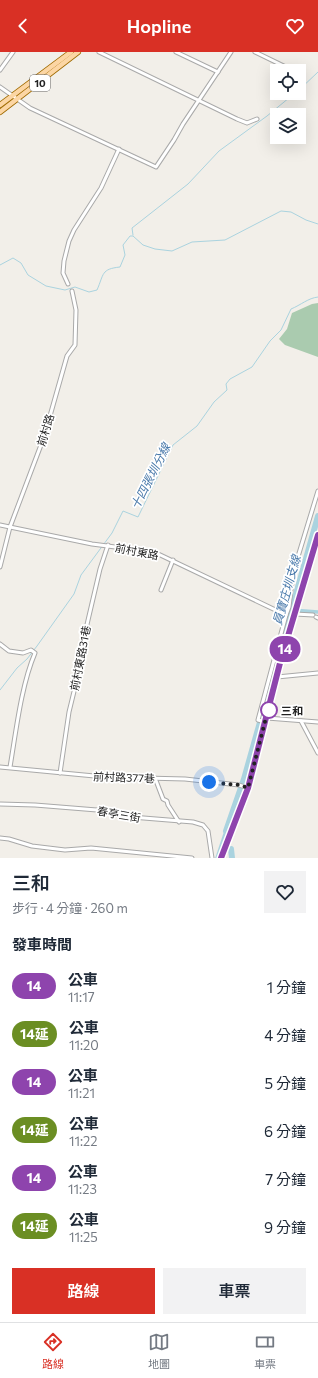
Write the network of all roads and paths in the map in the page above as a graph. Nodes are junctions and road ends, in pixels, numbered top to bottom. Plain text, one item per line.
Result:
1 (13, 52) edge
2 (71, 52) edge
3 (78, 52) edge
4 (99, 52) edge
5 (176, 52) edge
6 (231, 52) edge
7 (255, 52) edge
8 (280, 64) edge
9 (0, 70) edge
10 (218, 72) junction
11 (0, 87) edge
12 (12, 96) junction
13 (17, 100) junction
14 (199, 100) junction
15 (0, 105) edge
16 (0, 112) edge
17 (257, 119) dead end
18 (119, 149) junction
19 (68, 284) dead end
20 (72, 291) dead end
21 (318, 491) edge
22 (0, 525) edge
23 (10, 527) junction
24 (318, 535) edge
25 (317, 543) edge
26 (108, 545) junction
27 (172, 560) junction
28 (0, 567) edge
29 (161, 590) dead end
30 (295, 614) junction
31 (286, 615) junction
32 (316, 616) edge
33 (0, 644) edge
34 (318, 673) edge
35 (277, 678) junction
36 (266, 720) junction
37 (301, 721) junction
38 (318, 722) edge
39 (318, 753) edge
40 (0, 767) edge
41 (10, 768) junction
42 (60, 773) junction
43 (155, 778) junction
44 (248, 788) junction
45 (0, 804) edge
46 (179, 822) junction
47 (0, 838) edge
48 (192, 858) edge
49 (212, 858) edge
50 (221, 858) edge

1 - 9 street
2 - 12 main road, 10
3 - 13 main road, 10
4 - 14 street
5 - 10 street
6 - 10 street
7 - 8 street
10 - 14 street
11 - 12 street
12 - 13 street
12 - 15 main road, 10
13 - 16 main road, 10
13 - 18 street
14 - 17 street
14 - 18 street
18 - 19 street
20 - 23 street, 前村路
21 - 31 street
22 - 23 street, 前村東路
23 - 26 street, 前村東路
23 - 28 street, 前村路
24 - 25 street
25 - 30 street
26 - 27 street, 前村東路
26 - 42 street, 前村東路31巷
27 - 29 street
27 - 31 street, 前村東路
30 - 32 street
30 - 35 street
31 - 36 street
33 - 41 street
34 - 35 street
35 - 36 street
36 - 37 street
36 - 44 street
37 - 38 street
37 - 39 street
40 - 41 street, 前村路377巷
41 - 42 street, 前村路377巷
42 - 43 street, 前村路377巷
43 - 44 street, 前村路377巷
43 - 46 street
44 - 50 street
45 - 46 street, 春亭三街
46 - 49 street, 春亭三街
47 - 48 street

